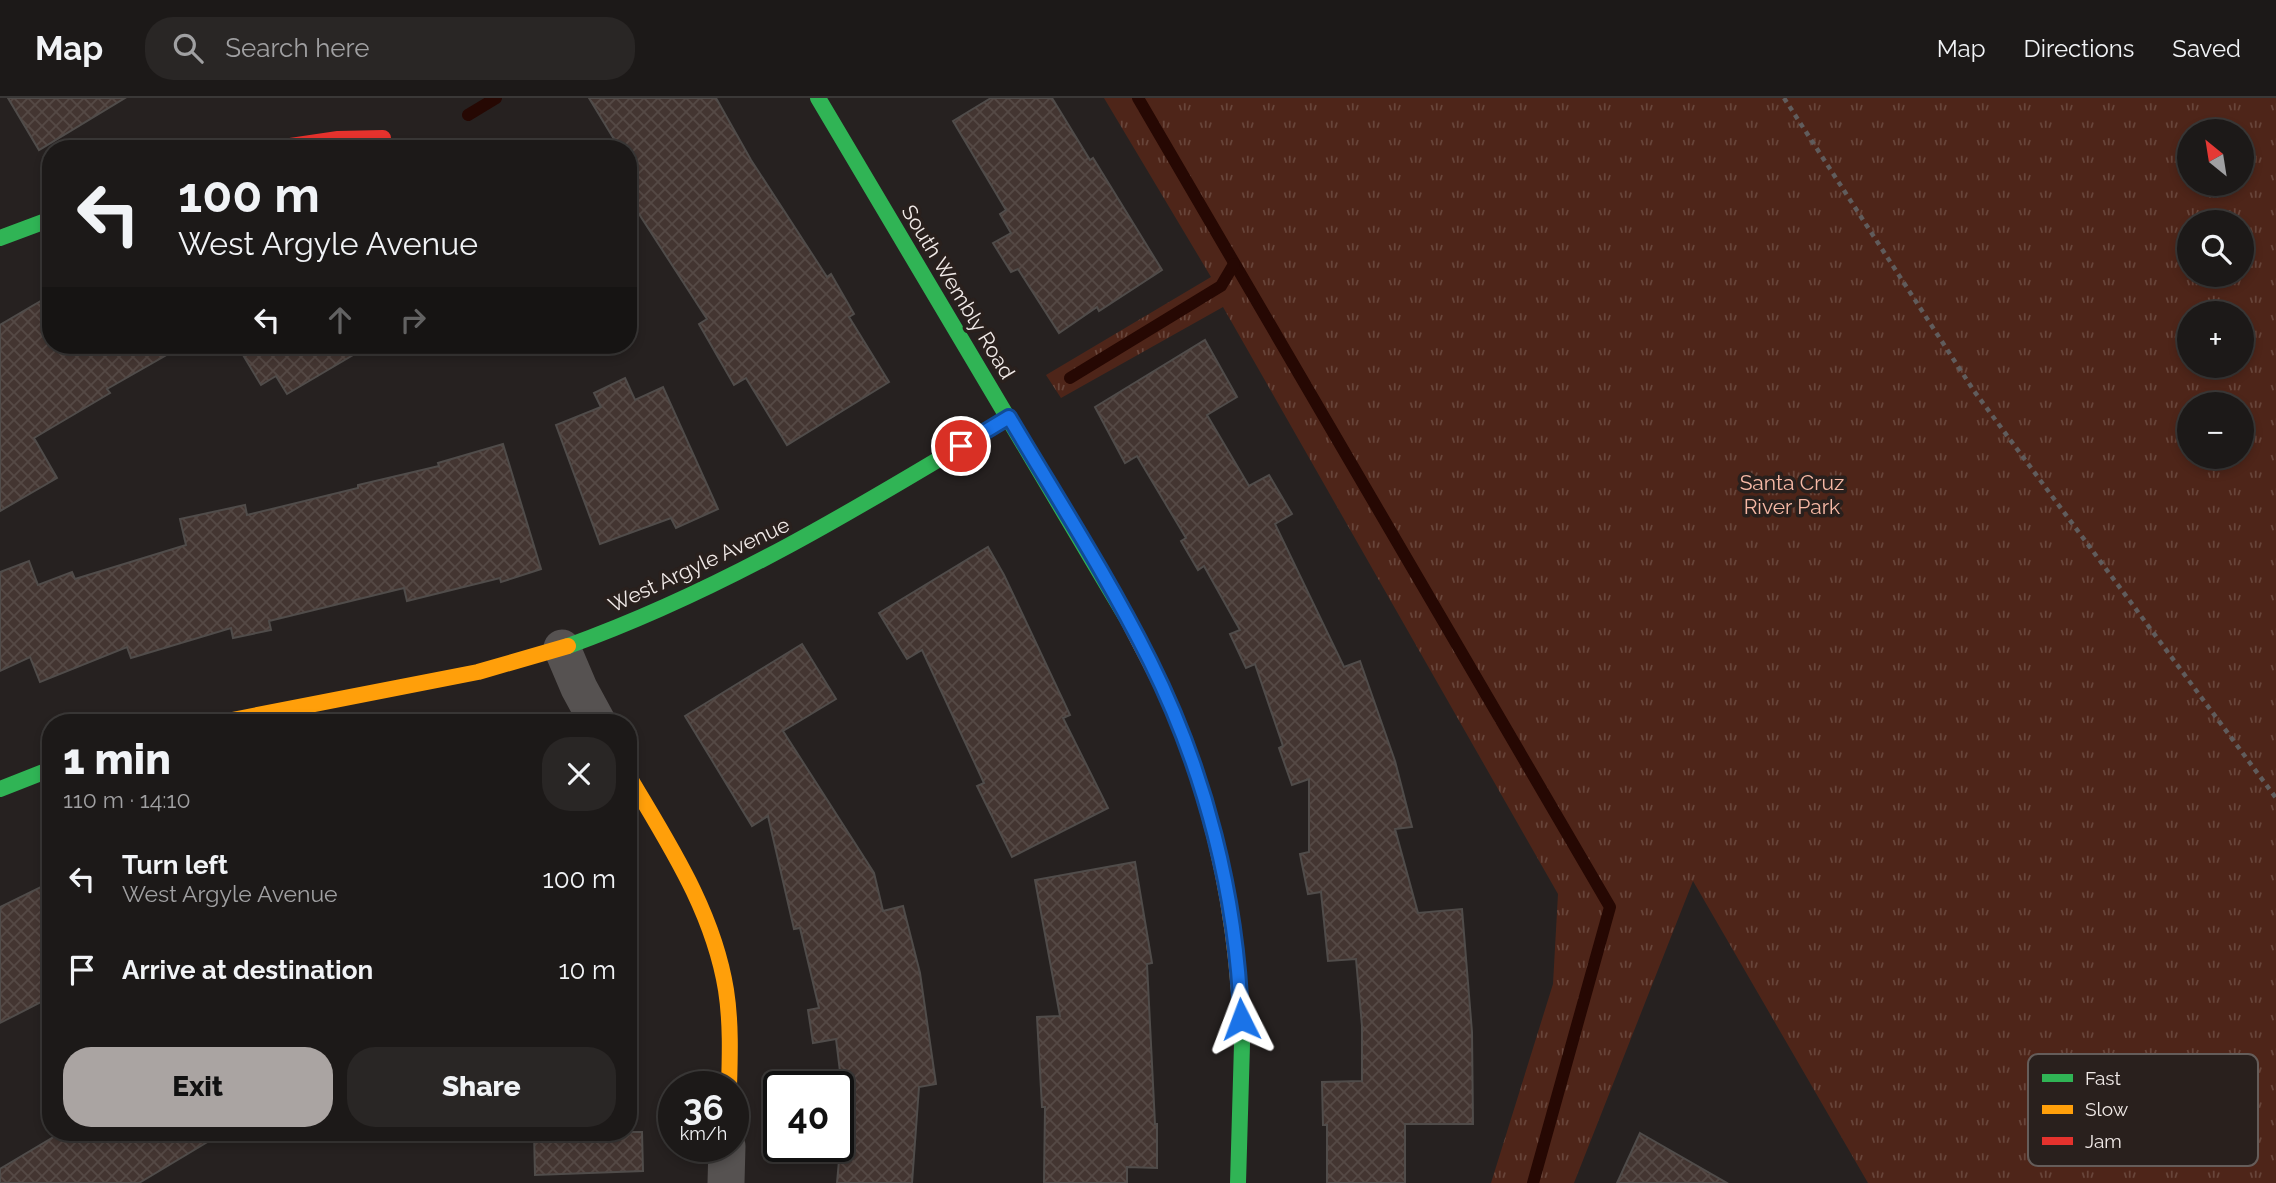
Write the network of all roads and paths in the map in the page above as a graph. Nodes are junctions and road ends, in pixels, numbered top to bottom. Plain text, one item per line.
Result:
1 (818, 98) edge
2 (1784, 98) edge
3 (383, 138) dead end
4 (331, 140) edge
5 (42, 222) edge
6 (0, 238) edge
7 (1009, 417) junction
8 (562, 649) junction
9 (263, 714) edge
10 (593, 714) edge
11 (42, 773) edge
12 (0, 789) edge
13 (637, 790) edge
14 (2276, 798) edge
15 (729, 1071) edge
16 (727, 1162) edge
17 (726, 1183) edge
18 (1238, 1183) edge

1 - 7 street, South Wembly Road
2 - 14 path
3 - 4 street
5 - 6 street
7 - 8 street, West Argyle Avenue
7 - 18 street, South Wembly Road
8 - 9 street, West Argyle Avenue
8 - 10 street
11 - 12 street
13 - 15 street
16 - 17 street

